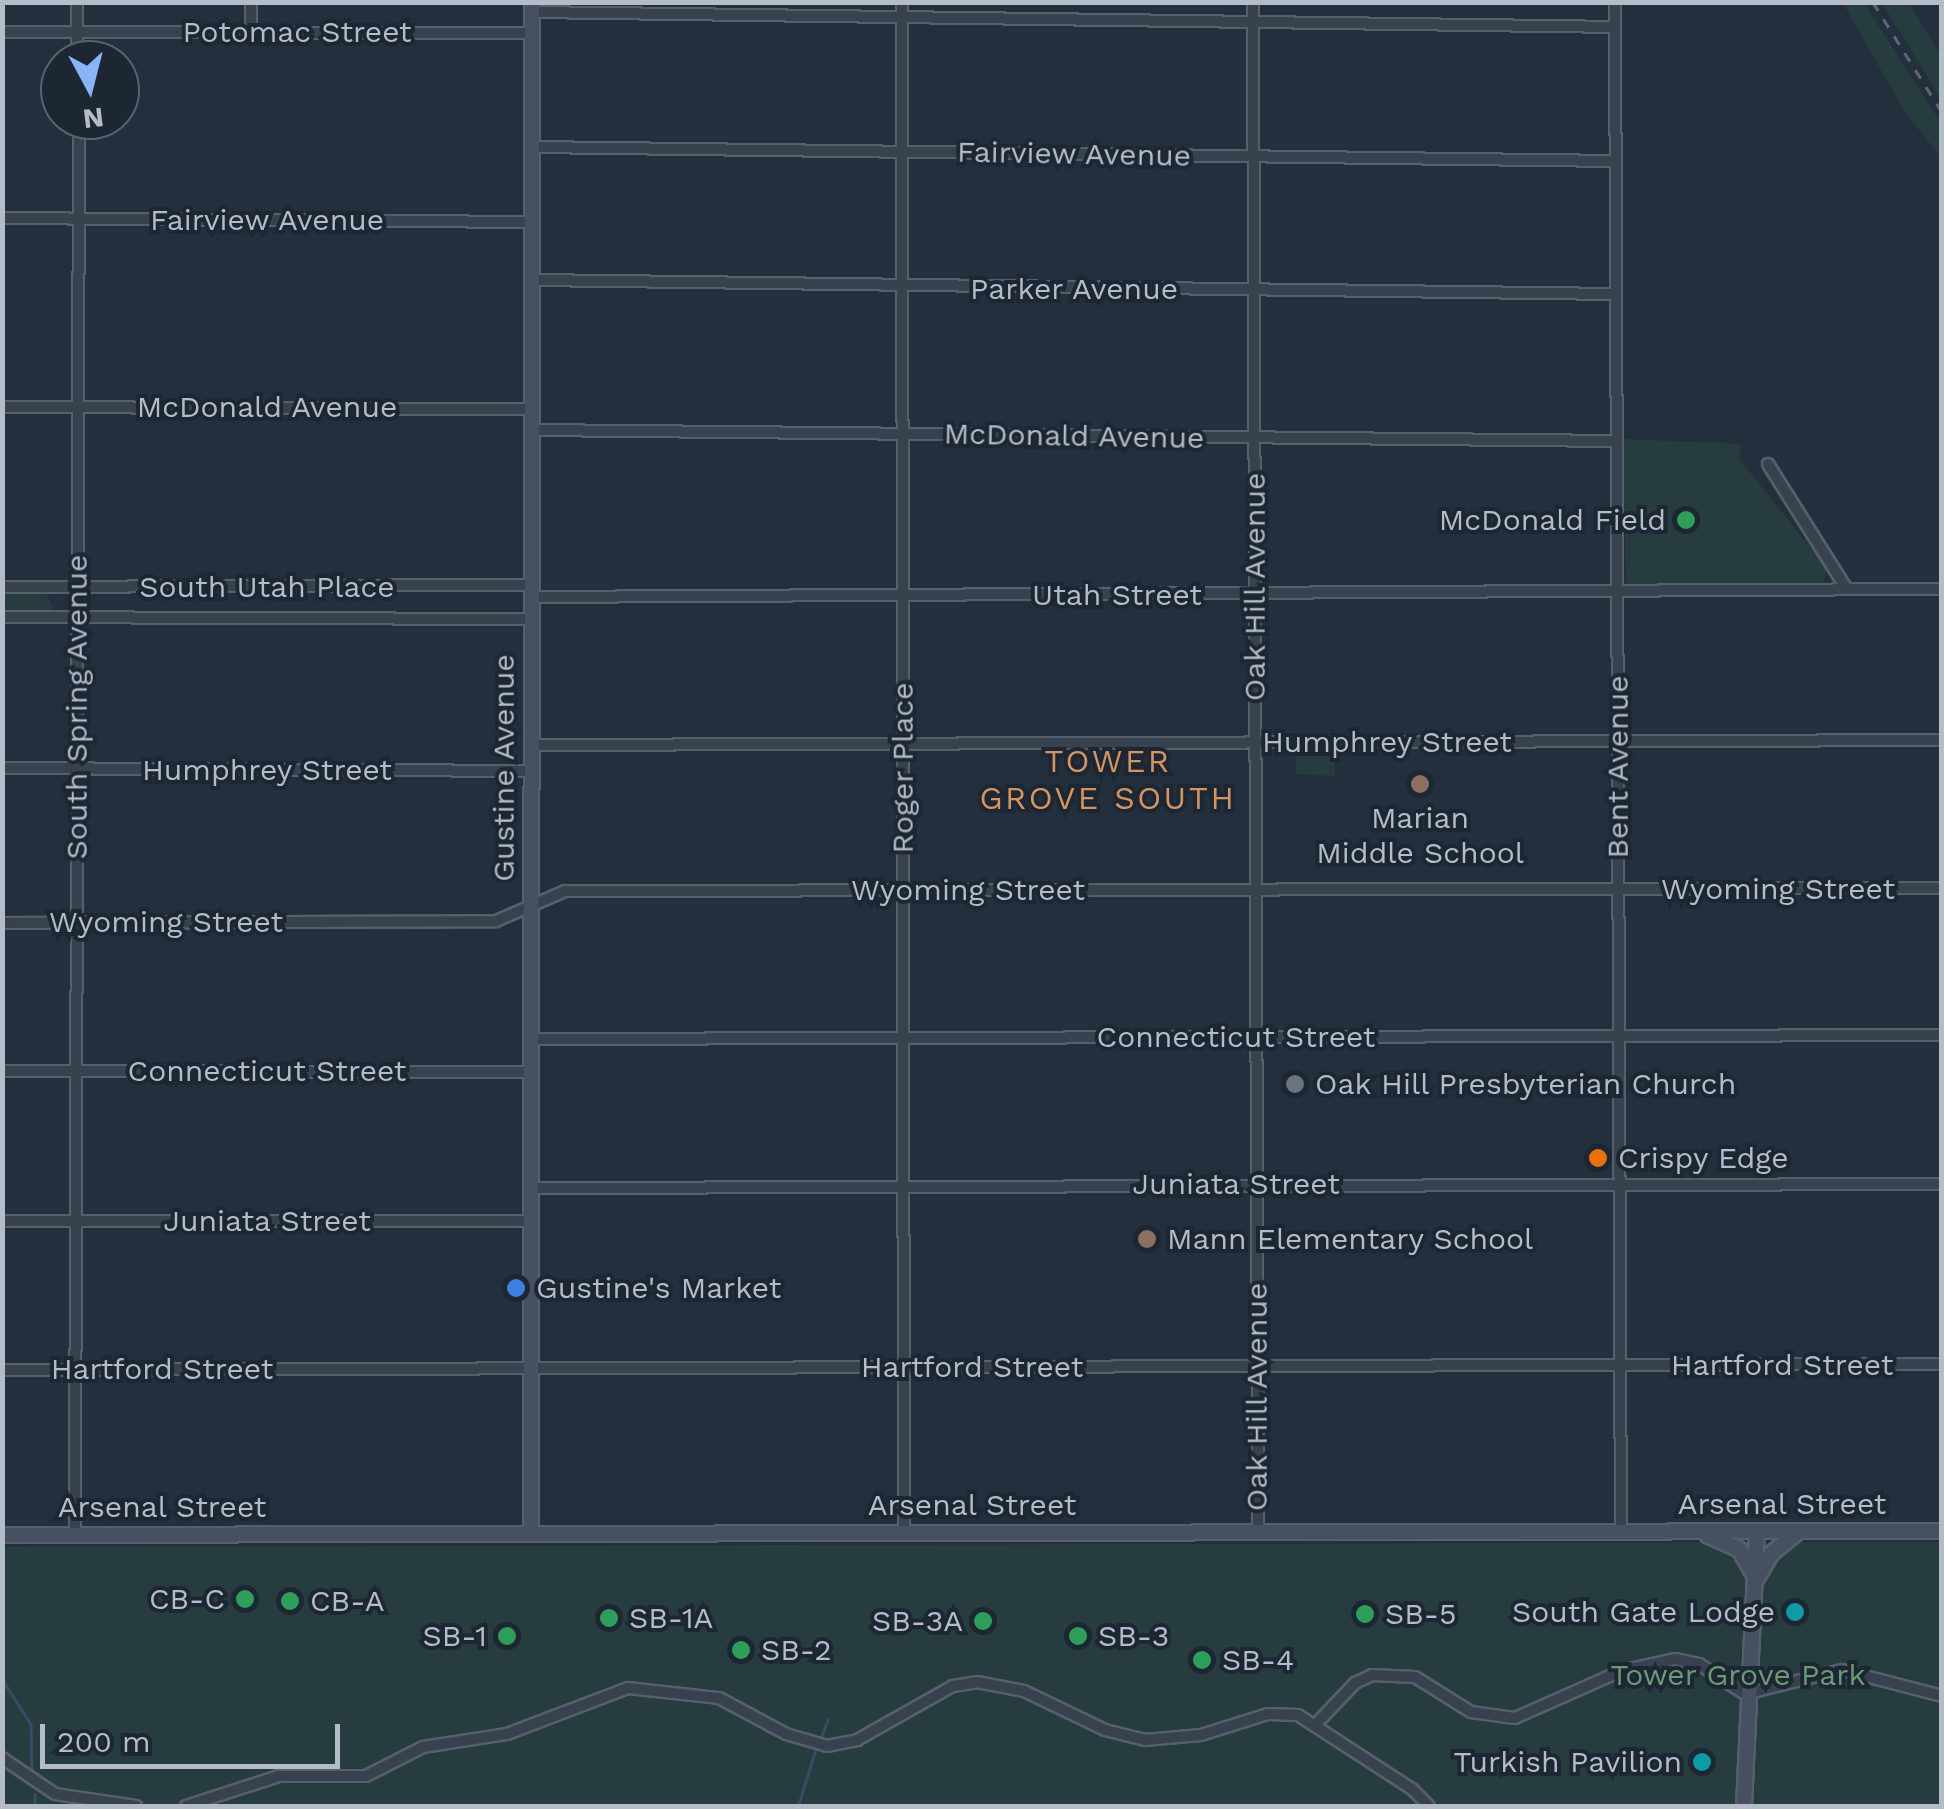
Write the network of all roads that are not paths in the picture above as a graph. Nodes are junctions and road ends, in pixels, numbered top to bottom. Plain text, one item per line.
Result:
1 (77, 2) edge
2 (251, 2) edge
3 (902, 2) edge
4 (1253, 2) edge
5 (1614, 2) edge
6 (532, 7) edge
7 (902, 18) junction
8 (1253, 22) junction
9 (1614, 26) junction
10 (2, 32) edge
11 (77, 32) junction
12 (251, 32) junction
13 (532, 32) junction
14 (77, 40) edge
15 (79, 140) edge
16 (532, 147) junction
17 (902, 152) junction
18 (1253, 156) junction
19 (1615, 160) junction
20 (2, 218) edge
21 (77, 219) junction
22 (532, 222) junction
23 (532, 280) junction
24 (902, 288) junction
25 (1254, 290) junction
26 (1616, 294) junction
27 (78, 406) junction
28 (2, 407) edge
29 (532, 409) junction
30 (532, 430) junction
31 (903, 434) junction
32 (1256, 438) junction
33 (1617, 441) junction
34 (1768, 464) dead end
35 (2, 587) edge
36 (78, 588) junction
37 (1846, 588) junction
38 (1942, 589) edge
39 (532, 591) junction
40 (1618, 593) junction
41 (1256, 594) junction
42 (903, 596) junction
43 (2, 617) edge
44 (78, 617) junction
45 (532, 619) junction
46 (1942, 740) edge
47 (1254, 742) junction
48 (1617, 742) junction
49 (532, 745) junction
50 (903, 745) junction
51 (2, 768) edge
52 (77, 768) junction
53 (532, 771) junction
54 (1255, 888) junction
55 (1618, 888) junction
56 (1942, 888) edge
57 (904, 890) junction
58 (532, 906) junction
59 (2, 922) edge
60 (77, 923) junction
61 (1942, 1035) edge
62 (1256, 1036) junction
63 (1619, 1036) junction
64 (904, 1038) junction
65 (531, 1039) junction
66 (2, 1071) edge
67 (76, 1071) junction
68 (531, 1072) junction
69 (1256, 1184) junction
70 (1620, 1184) junction
71 (1942, 1184) edge
72 (904, 1186) junction
73 (531, 1188) junction
74 (2, 1221) edge
75 (76, 1221) junction
76 (531, 1221) junction
77 (1942, 1364) edge
78 (1255, 1366) junction
79 (1619, 1366) junction
80 (904, 1367) junction
81 (531, 1368) junction
82 (2, 1370) edge
83 (76, 1370) junction
84 (1942, 1530) edge
85 (1621, 1531) junction
86 (1692, 1531) junction
87 (1258, 1532) junction
88 (1757, 1532) junction
89 (1799, 1532) junction
90 (904, 1533) junction
91 (531, 1534) junction
92 (2, 1535) edge
93 (75, 1535) junction
94 (1755, 1584) junction
95 (1750, 1694) junction
96 (1942, 1696) edge
97 (1316, 1724) junction
98 (2, 1758) edge
99 (136, 1806) edge
100 (186, 1806) edge
101 (1429, 1806) edge
102 (1744, 1806) edge

1 - 11 street
2 - 12 street
3 - 7 street, Roger Place
4 - 8 street, Oak Hill Avenue
5 - 9 street, Bent Avenue
6 - 7 street
6 - 13 street, Gustine Avenue
7 - 8 street
7 - 17 street, Roger Place
8 - 9 street
8 - 18 street, Oak Hill Avenue
9 - 19 street, Bent Avenue
10 - 11 street, Potomac Street
11 - 12 street, Potomac Street
11 - 14 street
12 - 13 street, Potomac Street
13 - 16 street, Gustine Avenue
15 - 21 street, South Spring Avenue
16 - 17 street, Fairview Avenue
16 - 22 street, Gustine Avenue
17 - 18 street, Fairview Avenue
17 - 24 street, Roger Place
18 - 19 street, Fairview Avenue
18 - 25 street, Oak Hill Avenue
19 - 26 street, Bent Avenue
20 - 21 street, Fairview Avenue
21 - 22 street, Fairview Avenue
21 - 27 street, South Spring Avenue
22 - 23 street, Gustine Avenue
23 - 24 street, Parker Avenue
23 - 29 street, Gustine Avenue
24 - 25 street, Parker Avenue
24 - 31 street, Roger Place
25 - 26 street, Parker Avenue
25 - 32 street, Oak Hill Avenue
26 - 33 street, Bent Avenue
27 - 28 street, McDonald Avenue
27 - 29 street, McDonald Avenue
27 - 36 street, South Spring Avenue
29 - 30 street, Gustine Avenue
30 - 31 street, McDonald Avenue
30 - 39 street, Gustine Avenue
31 - 32 street, McDonald Avenue
31 - 42 street, Roger Place
32 - 33 street, McDonald Avenue
32 - 41 street, Oak Hill Avenue
33 - 40 street, Bent Avenue
34 - 37 street
35 - 36 street, South Utah Place
36 - 39 street, South Utah Place
36 - 44 street, South Spring Avenue
37 - 38 street, Utah Street
37 - 40 street, Utah Street
39 - 42 street, Utah Street
39 - 45 street, Gustine Avenue
40 - 41 street, Utah Street
40 - 48 street, Bent Avenue
41 - 42 street, Utah Street
41 - 47 street, Oak Hill Avenue
42 - 50 street, Roger Place
43 - 44 street
44 - 45 street
44 - 52 street, South Spring Avenue
45 - 49 street, Gustine Avenue
46 - 48 street, Humphrey Street
47 - 48 street, Humphrey Street
47 - 50 street, Humphrey Street
47 - 54 street, Oak Hill Avenue
48 - 55 street, Bent Avenue
49 - 50 street, Humphrey Street
49 - 53 street, Gustine Avenue
50 - 57 street, Roger Place
51 - 52 street, Humphrey Street
52 - 53 street, Humphrey Street
52 - 60 street, South Spring Avenue
53 - 58 street, Gustine Avenue
54 - 55 street, Wyoming Street
54 - 57 street, Wyoming Street
54 - 62 street, Oak Hill Avenue
55 - 56 street, Wyoming Street
55 - 63 street, Bent Avenue
57 - 58 street, Wyoming Street
57 - 64 street, Roger Place
58 - 60 street, Wyoming Street
58 - 65 street, Gustine Avenue
59 - 60 street, Wyoming Street
60 - 67 street, South Spring Avenue
61 - 63 street, Connecticut Street
62 - 63 street, Connecticut Street
62 - 64 street, Connecticut Street
62 - 69 street, Oak Hill Avenue
63 - 70 street, Bent Avenue
64 - 65 street, Connecticut Street
64 - 72 street, Roger Place
65 - 68 street, Gustine Avenue
66 - 67 street, Connecticut Street
67 - 68 street, Connecticut Street
67 - 75 street, South Spring Avenue
68 - 73 street, Gustine Avenue
69 - 70 street, Juniata Street
69 - 72 street, Juniata Street
69 - 78 street, Oak Hill Avenue
70 - 71 street, Juniata Street
70 - 79 street, Bent Avenue
72 - 73 street, Juniata Street
72 - 80 street, Roger Place
73 - 76 street, Gustine Avenue
74 - 75 street, Juniata Street
75 - 76 street, Juniata Street
75 - 83 street, South Spring Avenue
76 - 81 street, Gustine Avenue
77 - 79 street, Hartford Street
78 - 79 street, Hartford Street
78 - 80 street, Hartford Street
78 - 87 street, Oak Hill Avenue
79 - 85 street, Bent Avenue
80 - 81 street, Hartford Street
80 - 90 street, Roger Place
81 - 83 street, Hartford Street
81 - 91 street, Gustine Avenue
82 - 83 street, Hartford Street
83 - 93 street, South Spring Avenue
84 - 89 street, Arsenal Street
85 - 86 street, Arsenal Street
85 - 87 street, Arsenal Street
86 - 88 street, Arsenal Street
86 - 94 street
87 - 90 street, Arsenal Street
88 - 89 street, Arsenal Street
88 - 94 street
89 - 94 street
90 - 91 street, Arsenal Street
91 - 93 street, Arsenal Street
92 - 93 street, Arsenal Street
94 - 95 street
95 - 96 street
95 - 97 street
95 - 102 street
97 - 100 street
97 - 101 street
98 - 99 street

